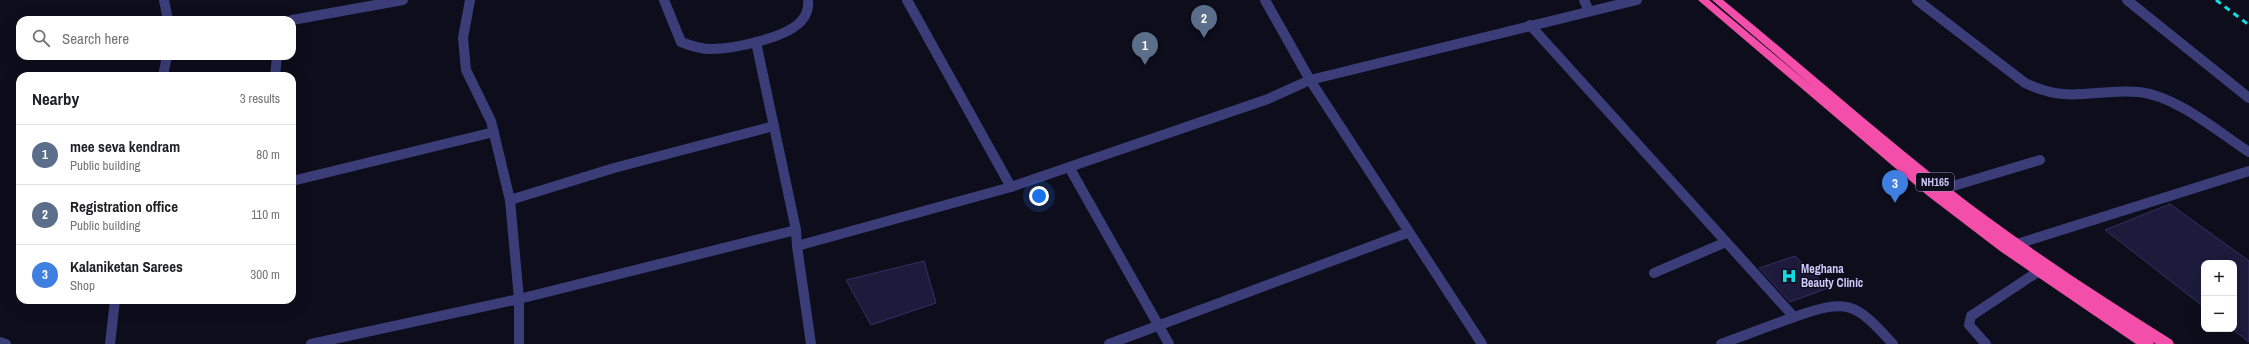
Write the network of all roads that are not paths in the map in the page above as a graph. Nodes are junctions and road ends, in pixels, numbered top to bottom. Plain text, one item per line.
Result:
1 (164, 0) edge
2 (403, 0) edge
3 (470, 0) edge
4 (664, 0) edge
5 (808, 0) edge
6 (907, 0) edge
7 (1265, 0) edge
8 (1584, 0) edge
9 (1637, 0) edge
10 (1703, 0) edge
11 (1717, 0) edge
12 (1917, 0) edge
13 (2127, 0) edge
14 (1589, 11) junction
15 (1733, 13) junction
16 (167, 16) edge
17 (1720, 16) junction
18 (296, 19) edge
19 (1530, 25) junction
20 (756, 42) junction
21 (166, 60) edge
22 (276, 60) edge
23 (164, 72) edge
24 (275, 72) edge
25 (1310, 80) junction
26 (2249, 98) edge
27 (774, 126) junction
28 (494, 132) junction
29 (2249, 152) edge
30 (2040, 160) dead end
31 (1069, 167) junction
32 (2249, 171) edge
33 (296, 180) edge
34 (1011, 187) junction
35 (1943, 189) junction
36 (510, 200) junction
37 (796, 230) junction
38 (1407, 233) junction
39 (1726, 242) junction
40 (2017, 244) junction
41 (797, 246) junction
42 (2039, 271) junction
43 (1654, 273) dead end
44 (519, 300) junction
45 (115, 304) edge
46 (1794, 317) junction
47 (1158, 325) junction
48 (0, 342) edge
49 (6, 344) edge
50 (110, 344) edge
51 (311, 344) edge
52 (519, 344) edge
53 (811, 344) edge
54 (1109, 344) edge
55 (1168, 344) edge
56 (1482, 344) edge
57 (1721, 344) edge
58 (1893, 344) edge
59 (1986, 344) edge
60 (2147, 344) edge
61 (2167, 344) edge

1 - 16 street
2 - 18 street
3 - 28 street
4 - 20 street
5 - 20 street
6 - 34 street
7 - 25 street
8 - 14 street
9 - 14 street
10 - 17 highway, NH165
11 - 15 highway, NH165
12 - 29 street
13 - 26 street
14 - 19 street
15 - 17 highway
15 - 35 highway, NH165
17 - 42 highway, NH165
19 - 25 street
19 - 39 street
20 - 27 street
21 - 23 street
22 - 24 street
25 - 31 street
25 - 38 street
27 - 36 street
27 - 37 street
28 - 33 street
28 - 36 street
30 - 35 street
31 - 34 street
31 - 47 street
32 - 40 street
34 - 41 street
35 - 40 highway, NH165
36 - 44 street
37 - 41 street
37 - 44 street
38 - 47 street
38 - 56 street
39 - 43 street
39 - 46 street
40 - 61 highway, NH165
41 - 53 street
42 - 59 street
42 - 60 highway, NH165
44 - 51 street
44 - 52 street
45 - 50 street
46 - 57 street
46 - 58 street
47 - 54 street
47 - 55 street
48 - 49 street

